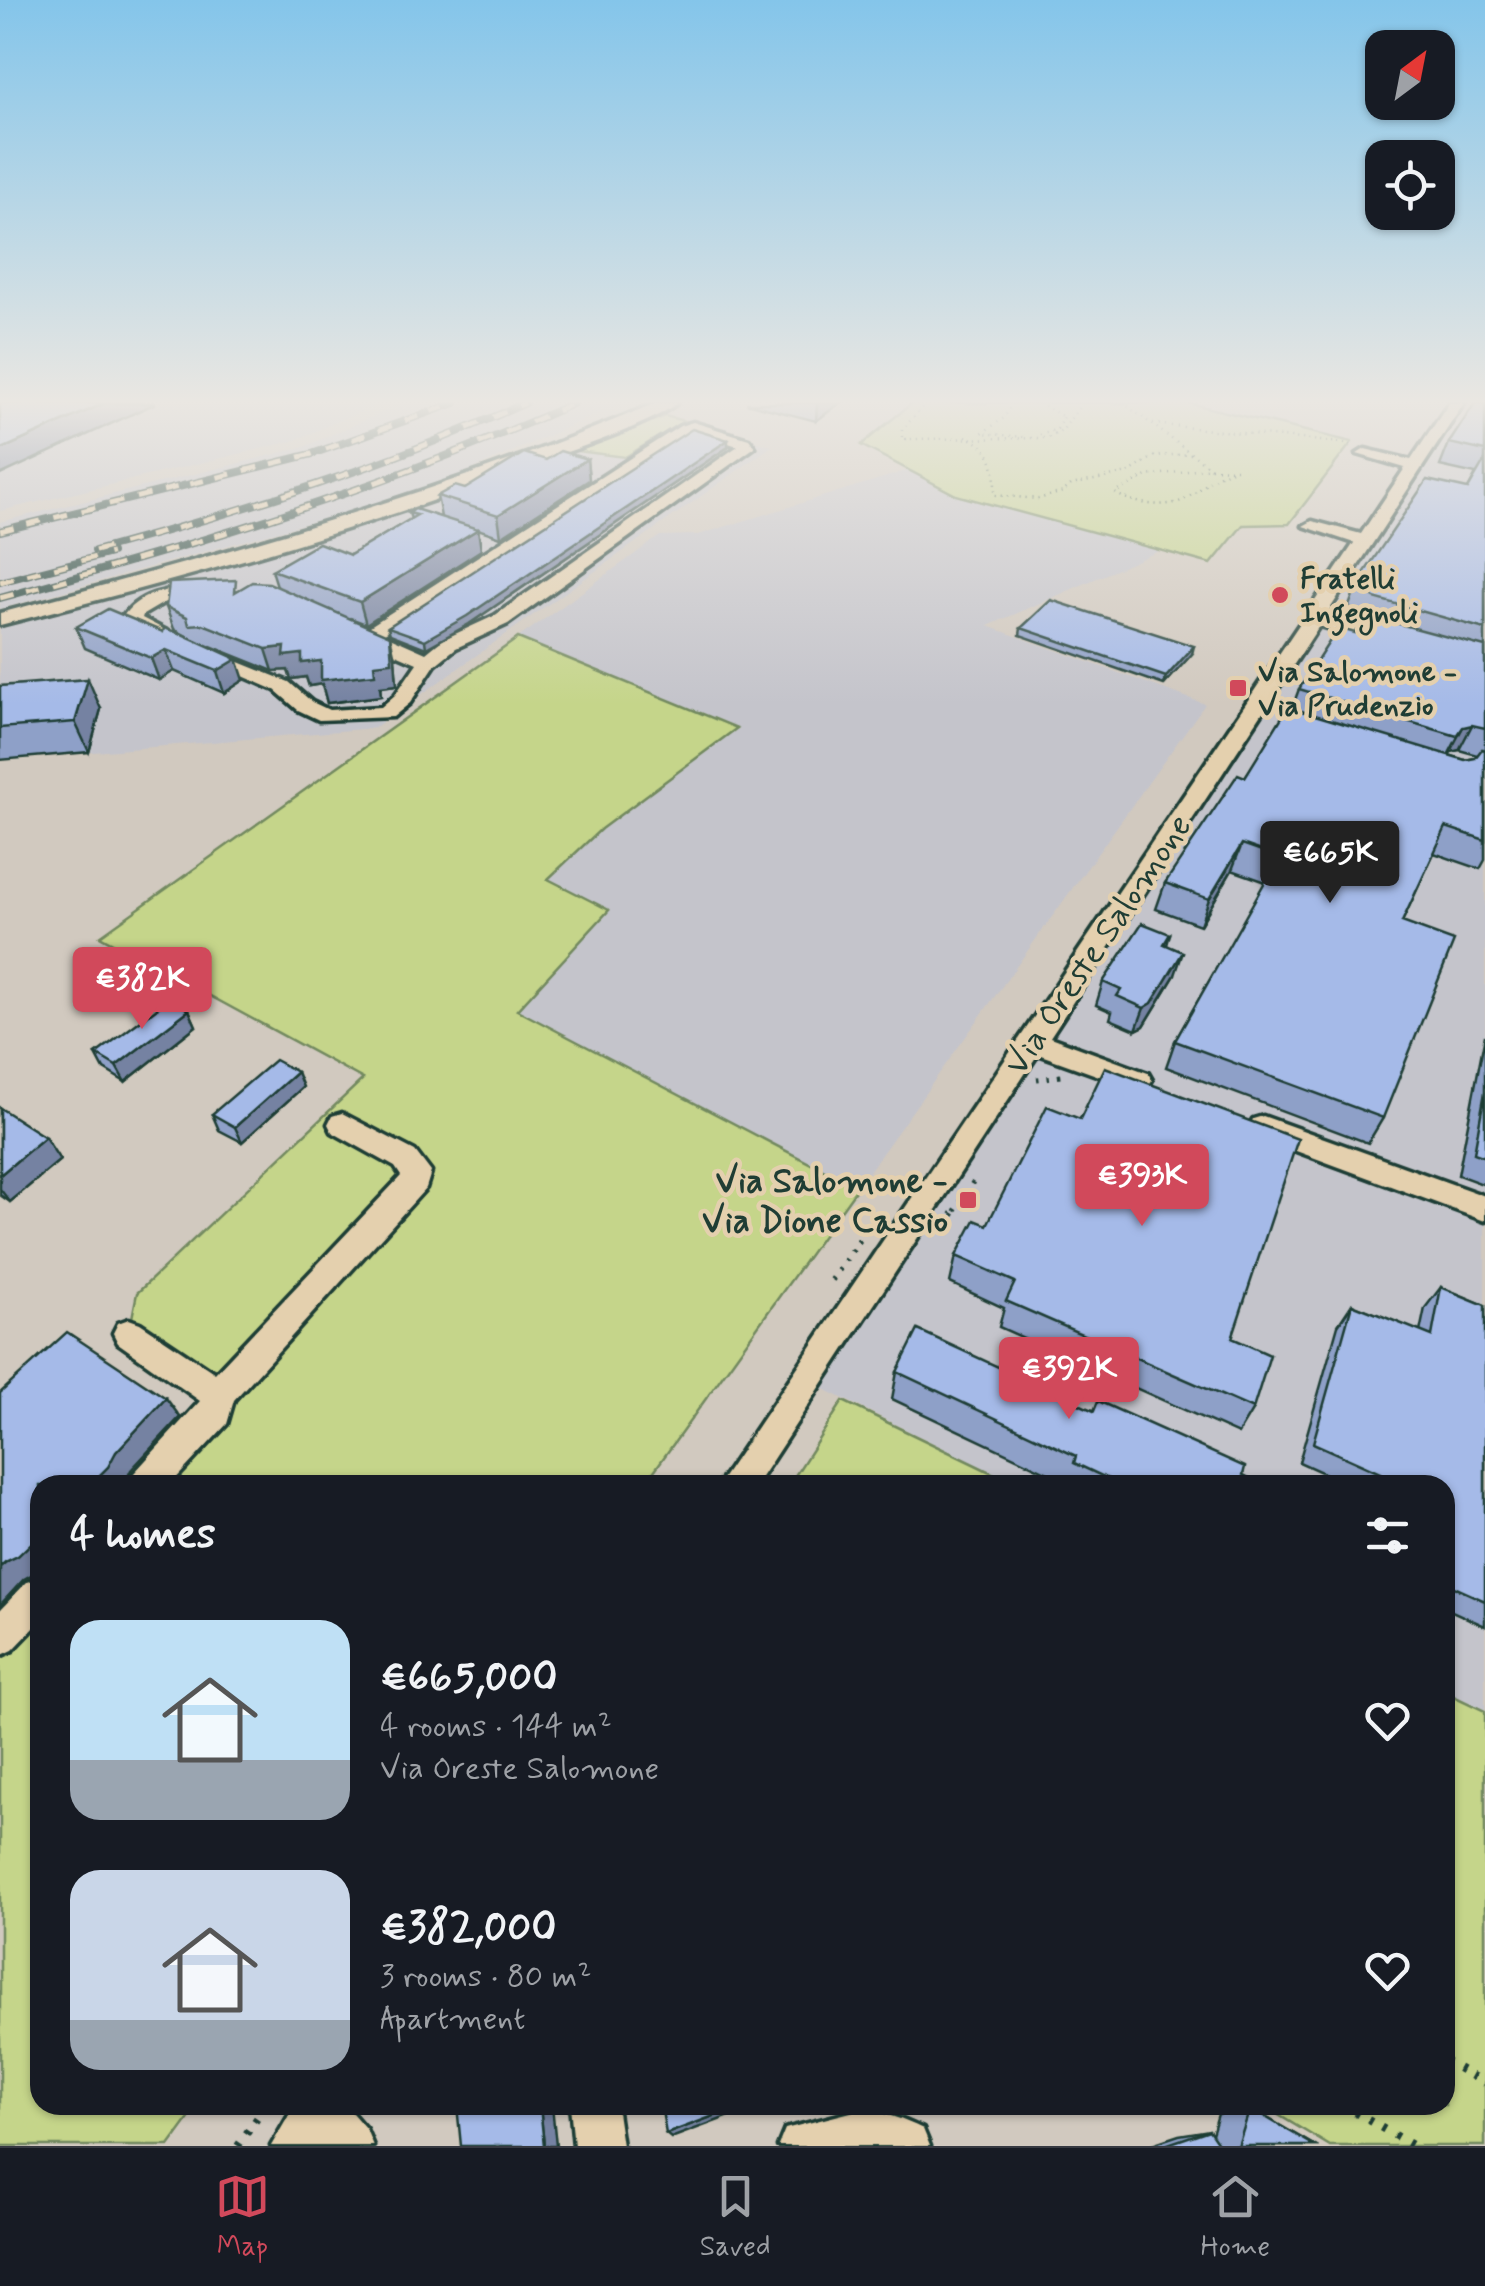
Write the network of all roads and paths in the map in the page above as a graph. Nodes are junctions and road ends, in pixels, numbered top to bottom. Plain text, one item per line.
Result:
1 (439, 503) edge
2 (571, 503) edge
3 (666, 503) edge
4 (1390, 503) edge
5 (1312, 526) dead end
6 (477, 535) edge
7 (1366, 540) junction
8 (507, 544) junction
9 (228, 590) edge
10 (1314, 618) junction
11 (0, 619) edge
12 (346, 626) edge
13 (368, 634) junction
14 (1417, 648) edge
15 (428, 661) junction
16 (1032, 1041) junction
17 (1159, 1088) edge
18 (1232, 1115) edge
19 (342, 1124) dead end
20 (974, 1182) dead end
21 (1485, 1208) edge
22 (952, 1215) dead end
23 (868, 1228) dead end
24 (832, 1280) dead end
25 (130, 1333) dead end
26 (218, 1394) junction
27 (156, 1475) edge
28 (743, 1475) edge
29 (30, 1606) edge
30 (0, 1637) edge
31 (1455, 2066) edge
32 (1485, 2083) edge
33 (259, 2115) edge
34 (593, 2115) edge
35 (1360, 2115) edge
36 (311, 2121) edge
37 (238, 2146) edge
38 (349, 2146) edge
39 (598, 2146) edge
40 (802, 2146) edge
41 (906, 2146) edge
42 (1414, 2146) edge

1 - 11 street
2 - 8 street
3 - 15 street
4 - 7 street, Via Oreste Salomone
5 - 7 street
6 - 8 street
7 - 10 street, Via Oreste Salomone
8 - 13 street
9 - 15 street
10 - 14 street
10 - 16 street, Via Oreste Salomone
12 - 13 street
13 - 15 street
16 - 17 street
16 - 28 street, Via Oreste Salomone
18 - 21 street
19 - 26 street
20 - 22 path
23 - 24 path
25 - 26 street
26 - 27 street
29 - 30 street
31 - 32 path
33 - 37 path
34 - 39 street
35 - 42 path
36 - 38 street
40 - 41 street

